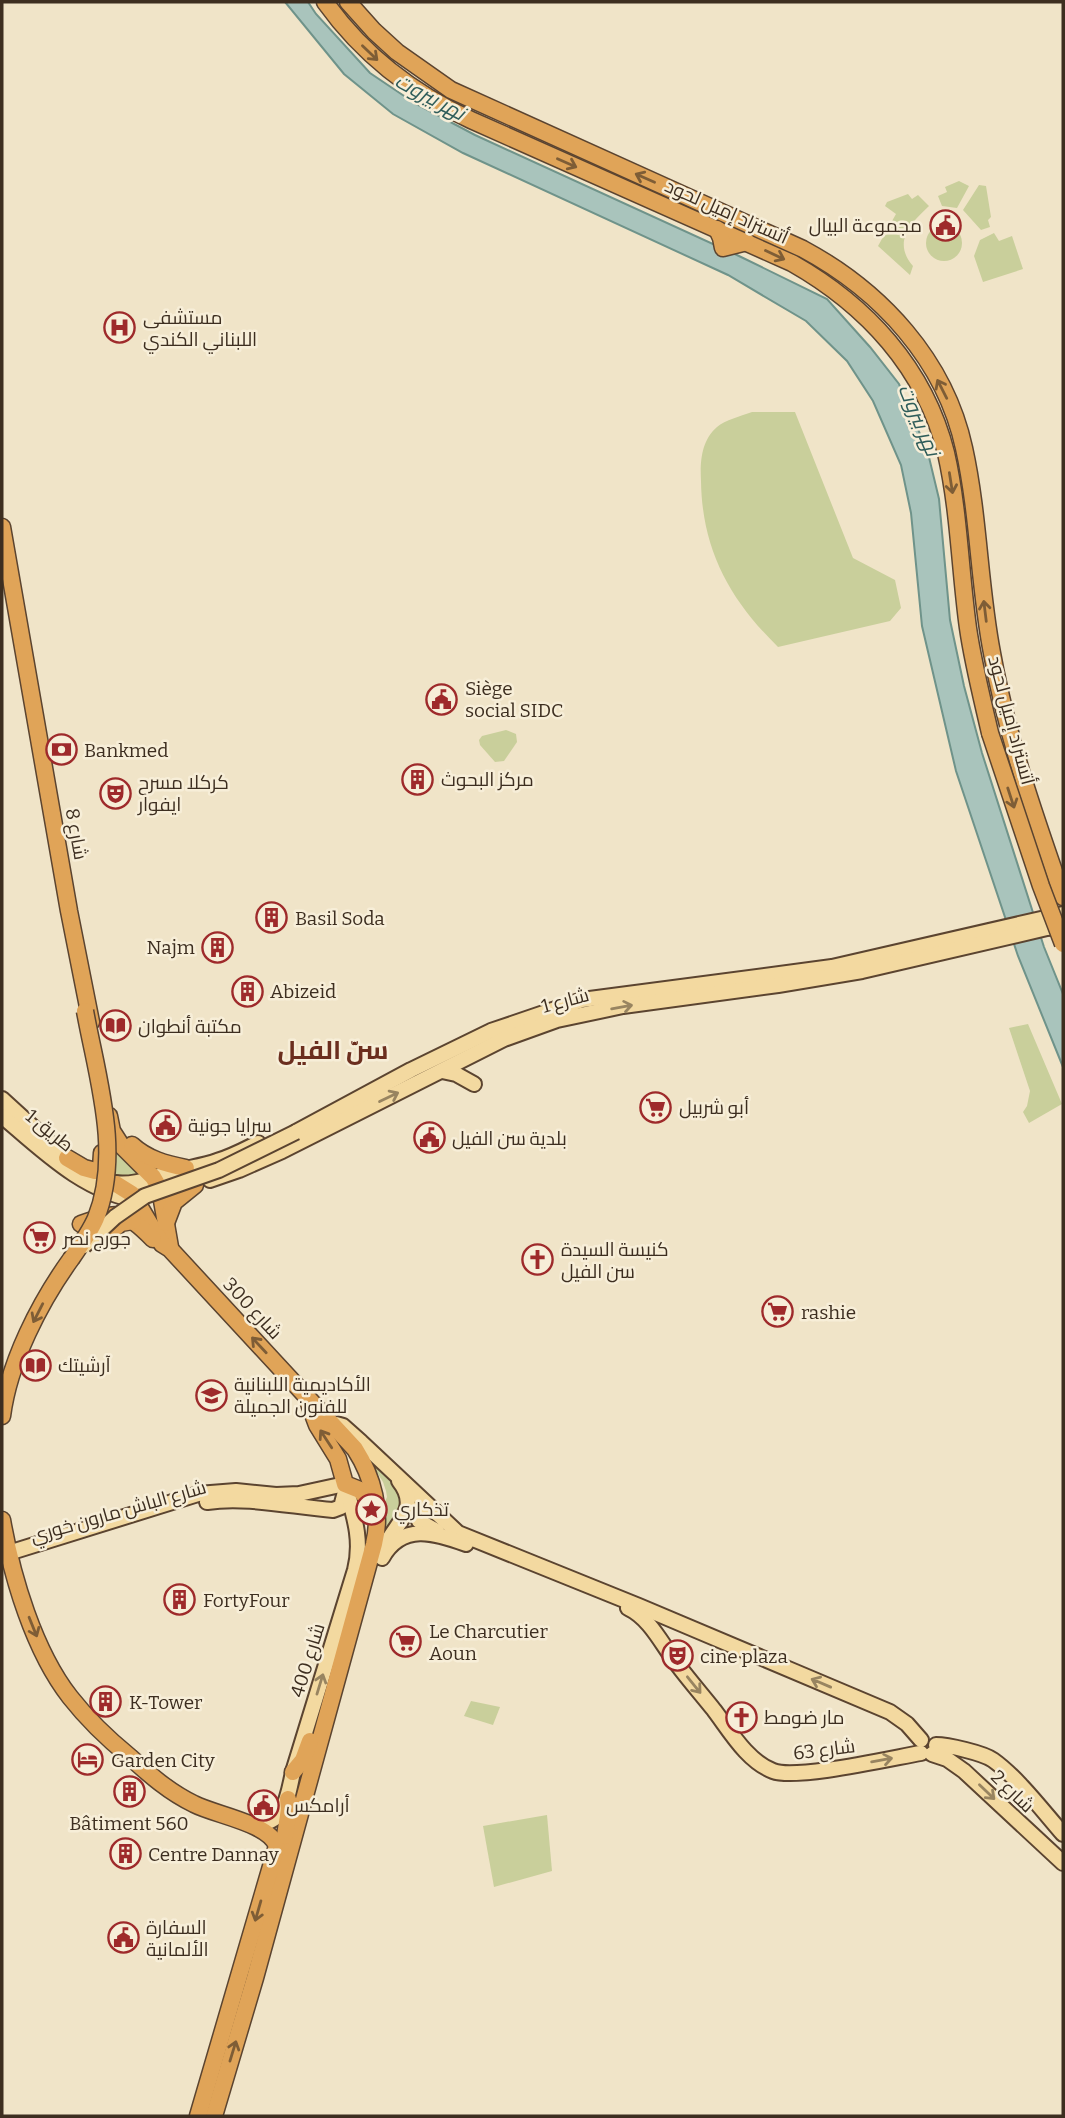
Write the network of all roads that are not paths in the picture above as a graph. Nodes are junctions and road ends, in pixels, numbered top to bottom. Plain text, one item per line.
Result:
1 (325, 2) edge
2 (348, 2) edge
3 (2, 527) edge
4 (2, 575) edge
5 (1063, 897) edge
6 (1063, 914) edge
7 (1046, 924) junction
8 (1063, 927) edge
9 (1006, 933) junction
10 (1063, 944) edge
11 (76, 988) junction
12 (537, 1014) junction
13 (461, 1061) junction
14 (442, 1071) junction
15 (474, 1084) dead end
16 (2, 1100) edge
17 (335, 1111) junction
18 (2, 1116) edge
19 (112, 1137) junction
20 (67, 1158) junction
21 (216, 1162) junction
22 (187, 1168) junction
23 (153, 1177) junction
24 (116, 1184) junction
25 (195, 1185) junction
26 (165, 1194) junction
27 (137, 1201) junction
28 (133, 1221) junction
29 (81, 1224) dead end
30 (165, 1226) junction
31 (102, 1239) dead end
32 (166, 1246) junction
33 (71, 1259) junction
34 (306, 1395) junction
35 (2, 1411) edge
36 (333, 1423) junction
37 (386, 1465) junction
38 (346, 1485) junction
39 (437, 1513) junction
40 (377, 1514) junction
41 (2, 1520) edge
42 (460, 1542) junction
43 (382, 1558) junction
44 (4, 1563) edge
45 (638, 1609) junction
46 (349, 1633) junction
47 (328, 1708) junction
48 (927, 1748) junction
49 (293, 1772) junction
50 (288, 1799) junction
51 (250, 1825) junction
52 (1063, 1835) edge
53 (288, 1860) junction
54 (1062, 1861) edge
55 (198, 2116) edge
56 (214, 2116) edge

1 -> 10 highway, أتستراد إميل لحود, bridge
5 -> 2 highway, أتستراد إميل لحود
3 - 19 highway, شارع 8
4 - 11 highway, شارع 8
6 - 7 main road
7 - 8 main road
7 - 9 main road
9 - 12 main road, شارع 1
13 -> 9 main road, شارع 1
11 - 19 highway
11 - 33 highway, bridge
12 - 13 main road
12 - 17 main road, شارع 1
13 - 14 main road, شارع 1
14 - 15 main road
25 -> 14 main road, شارع 1
16 - 20 main road
17 - 21 main road, شارع 1
17 - 33 main road, شارع 1, bridge
18 - 27 main road, طريق 1
19 - 20 highway
19 - 22 highway
19 - 23 highway
20 - 24 main road
21 - 22 main road, شارع 1
21 - 26 main road
22 - 23 main road, شارع 1
23 - 24 main road, شارع 1
23 - 26 highway
24 - 27 highway
25 - 26 main road, شارع 1
25 - 30 highway
26 - 27 main road, شارع 1
26 - 30 highway
27 - 32 highway
28 - 29 highway
28 - 31 highway
28 - 32 highway
30 - 32 highway
34 -> 32 highway, شارع 300
33 -> 35 highway
34 - 36 highway, شارع 300
38 -> 34 highway
36 - 37 main road
36 - 40 highway, شارع 300
37 - 39 main road
37 - 43 main road
38 - 40 highway
38 - 44 main road
38 - 44 main road, شارع الباش مارون خوري
49 -> 38 main road, شارع 400
39 - 42 main road
39 - 45 main road
40 - 46 highway
41 - 44 highway
42 - 43 main road
42 - 45 main road
43 - 46 highway
44 -> 51 highway
48 -> 45 main road, شارع 2
45 -> 48 main road, شارع 63
46 - 47 highway
47 - 49 highway
47 - 53 highway
48 - 52 main road, شارع 63
48 -> 54 main road, شارع 2
49 - 50 main road, شارع 400
50 - 51 main road
50 - 53 highway
51 -> 55 highway
56 -> 53 highway

